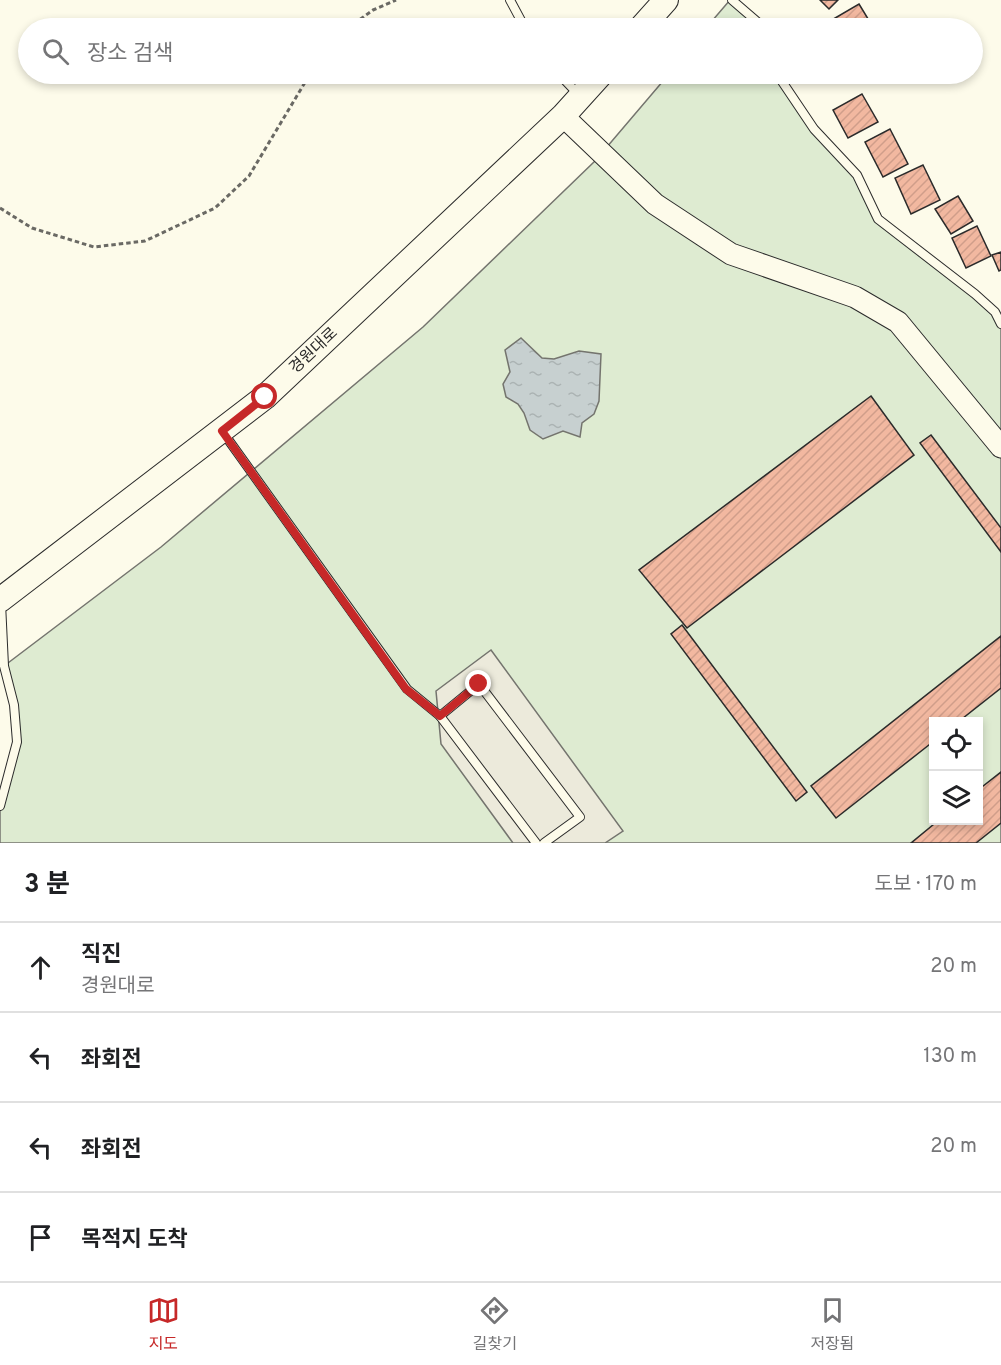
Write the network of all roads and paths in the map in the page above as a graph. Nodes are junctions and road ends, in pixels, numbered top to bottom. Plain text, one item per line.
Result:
1 (396, 0) edge
2 (510, 0) edge
3 (666, 0) edge
4 (732, 0) edge
5 (361, 18) edge
6 (520, 18) edge
7 (650, 18) edge
8 (753, 18) edge
9 (304, 84) edge
10 (569, 84) edge
11 (593, 84) edge
12 (784, 84) edge
13 (581, 97) junction
14 (563, 116) junction
15 (0, 208) edge
16 (1001, 324) edge
17 (222, 431) junction
18 (1001, 447) edge
19 (0, 599) edge
20 (440, 716) junction
21 (0, 806) edge
22 (536, 843) edge
23 (544, 843) edge

1 - 5 path
2 - 6 lane
3 - 7 main road
4 - 8 lane
9 - 15 path
10 - 13 lane
11 - 13 main road, 경원대로
12 - 16 lane
13 - 14 main road, 경원대로
14 - 17 main road, 경원대로
14 - 18 street
17 - 19 main road, 경원대로
17 - 20 lane
19 - 21 lane
20 - 22 lane
20 - 23 lane

